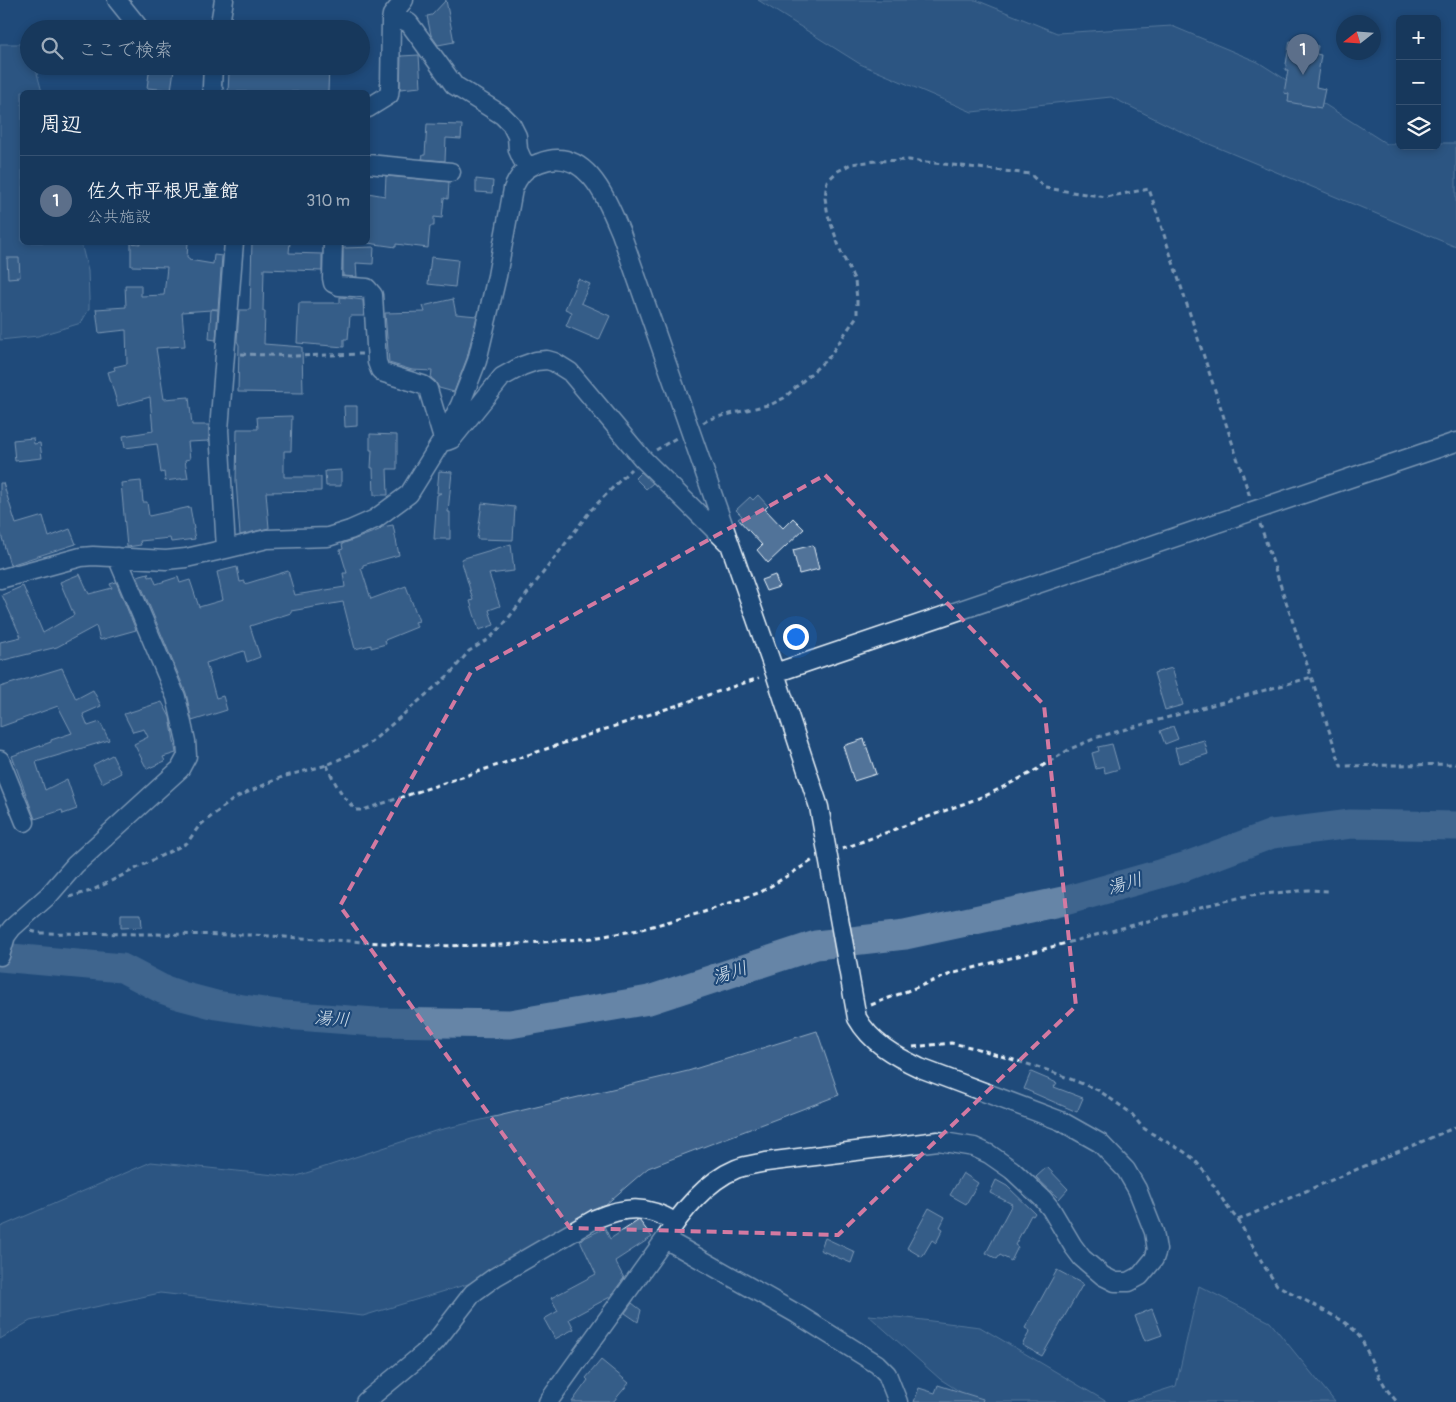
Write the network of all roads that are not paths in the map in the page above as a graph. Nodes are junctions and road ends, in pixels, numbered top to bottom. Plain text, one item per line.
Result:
1 (118, 0) edge
2 (224, 0) edge
3 (404, 0) edge
4 (392, 15) junction
5 (134, 20) edge
6 (221, 20) edge
7 (213, 75) edge
8 (213, 90) edge
9 (370, 107) edge
10 (370, 164) edge
11 (528, 167) junction
12 (451, 172) dead end
13 (234, 245) edge
14 (333, 245) edge
15 (443, 439) junction
16 (1456, 442) edge
17 (730, 546) junction
18 (226, 549) junction
19 (117, 557) junction
20 (0, 579) edge
21 (775, 673) junction
22 (0, 760) edge
23 (25, 822) dead end
24 (0, 956) edge
25 (675, 1222) junction
26 (665, 1239) junction
27 (365, 1402) edge
28 (548, 1402) edge
29 (898, 1402) edge

1 - 5 street
2 - 6 street
3 - 4 street
4 - 9 street
4 - 11 street
7 - 8 street
10 - 12 street
11 - 15 street
11 - 17 street
13 - 18 street
14 - 15 street
15 - 17 street
15 - 18 street
16 - 21 street
17 - 21 street
18 - 19 street
19 - 20 street
19 - 24 street
21 - 25 street
22 - 23 street
25 - 26 street
25 - 27 street
26 - 28 street
26 - 29 street

